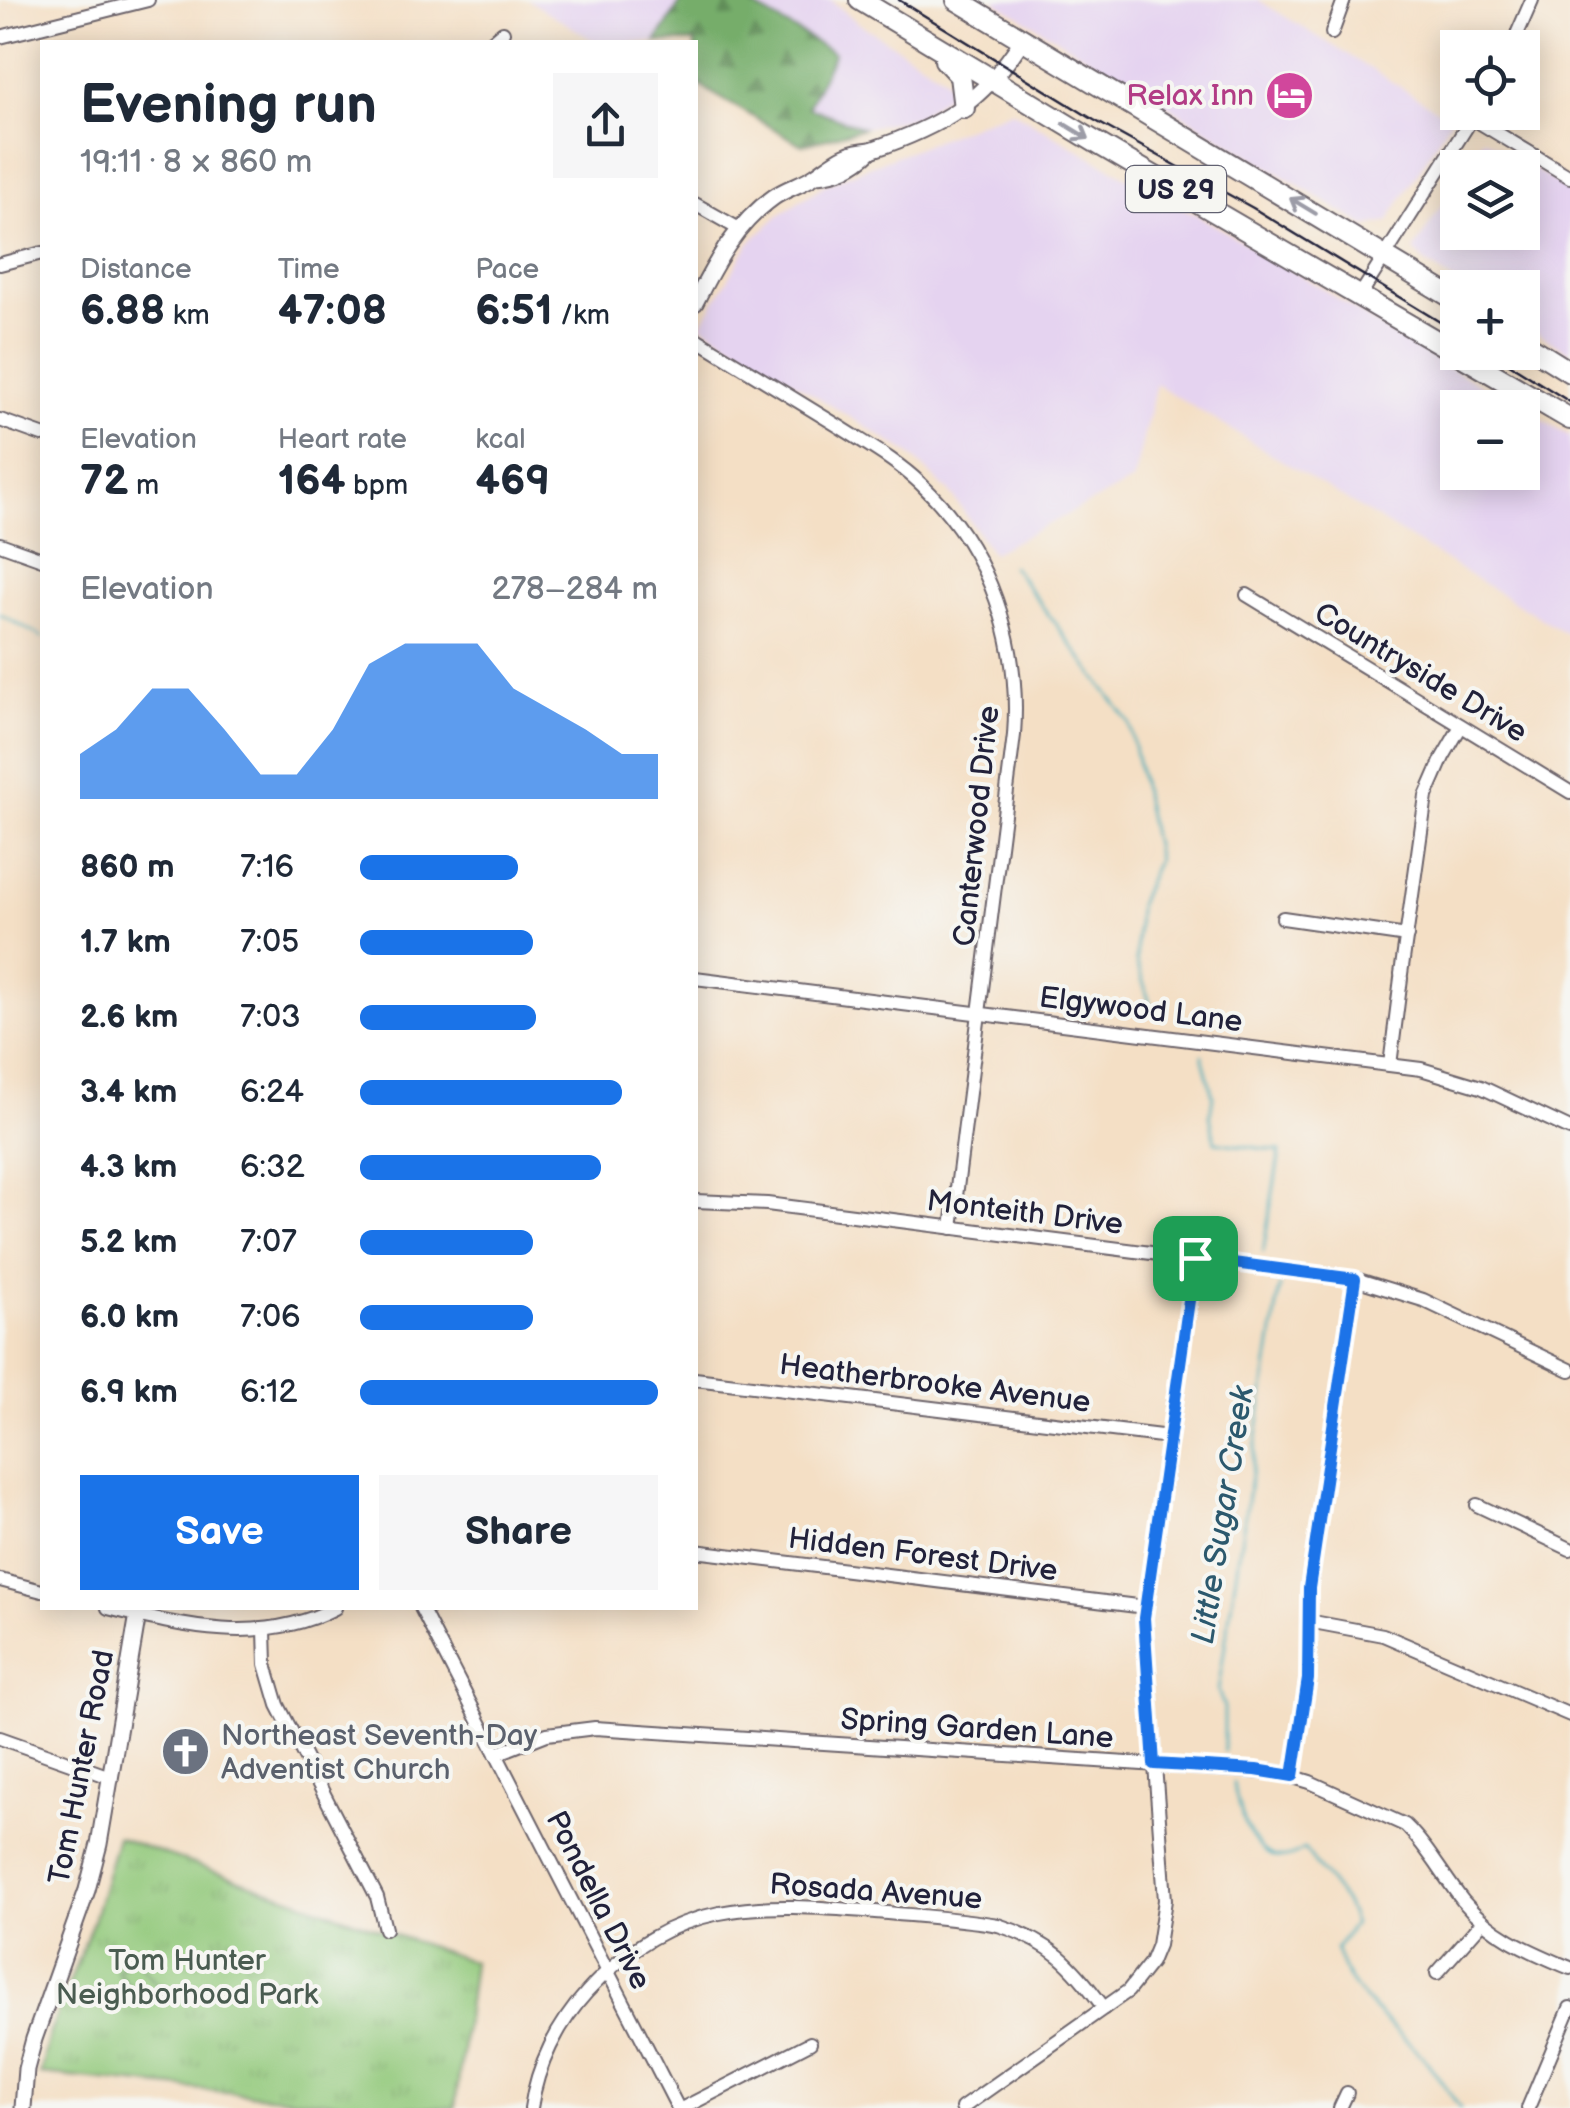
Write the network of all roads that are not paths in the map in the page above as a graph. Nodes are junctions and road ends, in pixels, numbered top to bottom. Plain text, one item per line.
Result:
1 (148, 0) edge
2 (860, 0) edge
3 (958, 0) edge
4 (1344, 0) edge
5 (1532, 0) edge
6 (1519, 30) edge
7 (502, 32) dead end
8 (1332, 33) dead end
9 (0, 37) edge
10 (1023, 39) junction
11 (493, 40) edge
12 (926, 41) junction
13 (993, 81) junction
14 (964, 108) junction
15 (1465, 130) edge
16 (1498, 130) edge
17 (1570, 176) edge
18 (698, 206) edge
19 (739, 229) junction
20 (40, 254) edge
21 (1386, 256) junction
22 (0, 264) edge
23 (1440, 290) edge
24 (1360, 297) junction
25 (698, 298) edge
26 (698, 340) edge
27 (1540, 353) edge
28 (1570, 372) edge
29 (1570, 419) edge
30 (0, 420) edge
31 (40, 435) edge
32 (0, 544) edge
33 (40, 558) edge
34 (1247, 594) dead end
35 (1461, 726) junction
36 (1570, 792) edge
37 (1283, 918) dead end
38 (1407, 936) junction
39 (698, 978) edge
40 (979, 1014) junction
41 (1390, 1065) junction
42 (1570, 1129) edge
43 (698, 1201) edge
44 (952, 1228) junction
45 (1195, 1258) junction
46 (1355, 1279) junction
47 (1570, 1370) edge
48 (698, 1379) edge
49 (1169, 1437) junction
50 (1478, 1505) dead end
51 (1570, 1550) edge
52 (698, 1551) edge
53 (0, 1580) edge
54 (40, 1590) edge
55 (1145, 1607) junction
56 (330, 1610) edge
57 (423, 1610) edge
58 (139, 1611) edge
59 (1308, 1621) junction
60 (266, 1630) junction
61 (1568, 1708) edge
62 (0, 1738) edge
63 (496, 1754) junction
64 (1154, 1764) junction
65 (1293, 1776) junction
66 (110, 1778) junction
67 (1483, 1921) junction
68 (386, 1929) dead end
69 (1570, 1968) edge
70 (607, 1970) junction
71 (1437, 1973) dead end
72 (1104, 2008) junction
73 (1570, 2008) edge
74 (1565, 2035) edge
75 (810, 2043) dead end
76 (1347, 2092) dead end
77 (23, 2108) edge
78 (531, 2108) edge
79 (680, 2108) edge
80 (962, 2108) edge
81 (1340, 2108) edge
82 (1528, 2108) edge

1 - 9 street
2 - 12 main road, US 29
3 - 10 main road, US 29
4 - 8 street
5 - 6 street
7 - 11 street
10 - 13 street
21 -> 10 main road, US 29
12 - 13 main road, US 29
12 - 14 main road
13 - 14 street
13 -> 24 main road, US 29
14 - 19 street
15 - 21 street
16 - 17 street
18 - 19 street
19 - 25 street
20 - 22 street
21 - 23 main road, US 29
21 - 24 street
24 - 29 main road, US 29
26 - 40 street, Canterwood Drive
27 - 28 main road
30 - 31 street
32 - 33 street
34 - 35 street, Countryside Drive
35 - 36 street, Countryside Drive
35 - 38 street
37 - 38 street
38 - 41 street
39 - 40 street, Elgywood Lane
40 - 41 street, Elgywood Lane
40 - 44 street, Canterwood Drive
41 - 42 street, Elgywood Lane
43 - 44 street, Monteith Drive
44 - 45 street, Monteith Drive
45 - 46 street, Monteith Drive
45 - 49 street
46 - 47 street, Monteith Drive
46 - 59 street
48 - 49 street, Heatherbrooke Avenue
49 - 55 street
50 - 51 street
52 - 55 street, Hidden Forest Drive
53 - 54 street
55 - 64 street
56 - 60 street
57 - 63 street, Pondella Drive
58 - 60 street
58 - 66 street, Tom Hunter Road
59 - 61 street
59 - 65 street
60 - 68 street
62 - 66 street
63 - 64 street, Spring Garden Lane
63 - 70 street, Pondella Drive
64 - 65 street, Spring Garden Lane
64 - 72 street
65 - 67 street, Spring Garden Lane
66 - 77 street, Tom Hunter Road
67 - 69 street, Spring Garden Lane
67 - 71 street
70 - 72 street, Rosada Avenue
70 - 78 street, Rosada Avenue
70 - 79 street, Pondella Drive
72 - 80 street
73 - 74 street
74 - 82 street
75 - 79 street
76 - 81 street

